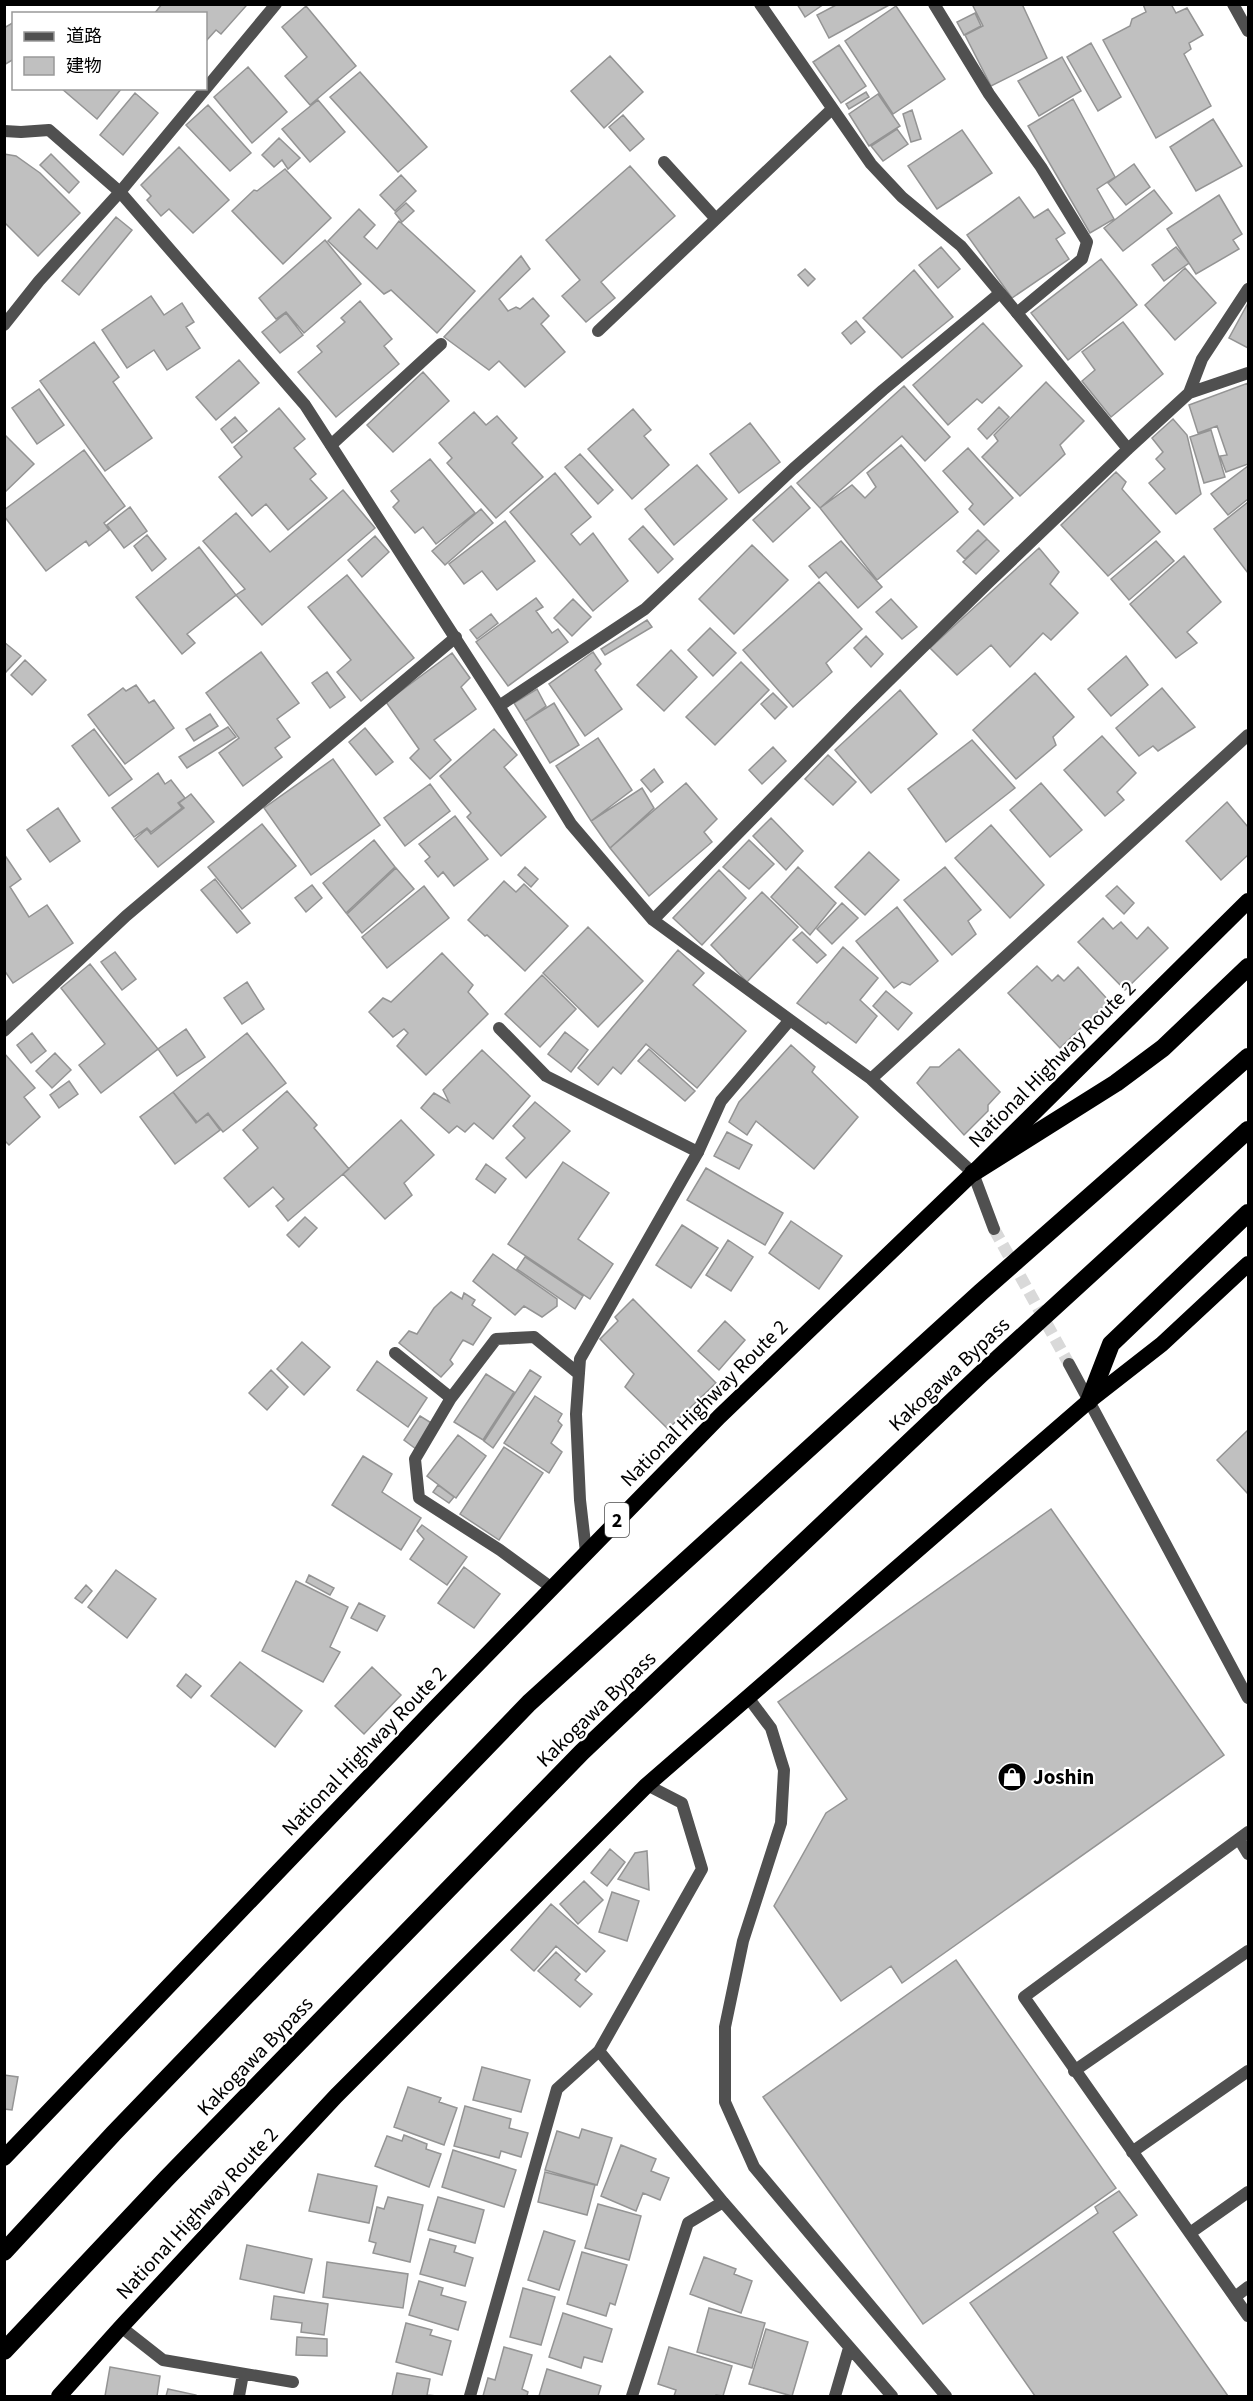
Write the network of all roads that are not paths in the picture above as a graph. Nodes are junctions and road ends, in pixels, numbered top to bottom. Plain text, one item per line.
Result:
1 (276, 4) edge
2 (760, 4) edge
3 (934, 4) edge
4 (1233, 4) edge
5 (1248, 31) edge
6 (207, 87) edge
7 (205, 90) edge
8 (832, 109) junction
9 (4, 131) edge
10 (664, 162) dead end
11 (120, 192) junction
12 (716, 219) junction
13 (1248, 289) edge
14 (1000, 293) junction
15 (1017, 313) junction
16 (4, 325) edge
17 (598, 331) dead end
18 (441, 344) dead end
19 (1248, 373) edge
20 (1189, 393) junction
21 (331, 445) junction
22 (1128, 449) junction
23 (456, 637) junction
24 (499, 706) junction
25 (1248, 735) edge
26 (1248, 901) edge
27 (653, 920) junction
28 (1248, 968) edge
29 (789, 1021) junction
30 (499, 1028) dead end
31 (4, 1031) edge
32 (1248, 1057) edge
33 (871, 1079) junction
34 (1248, 1130) edge
35 (698, 1152) junction
36 (973, 1173) junction
37 (1248, 1213) edge
38 (994, 1229) tunnel mouth
39 (1248, 1264) edge
40 (395, 1353) dead end
41 (1069, 1364) tunnel mouth
42 (579, 1374) junction
43 (451, 1398) junction
44 (1089, 1401) junction
45 (586, 1552) junction
46 (552, 1588) junction
47 (747, 1696) junction
48 (1248, 1698) edge
49 (647, 1785) junction
50 (1244, 1836) edge
51 (1248, 1854) edge
52 (1248, 1951) edge
53 (599, 2051) junction
54 (1074, 2071) junction
55 (1248, 2071) edge
56 (1132, 2151) junction
57 (4, 2158) edge
58 (1248, 2193) edge
59 (723, 2202) junction
60 (1190, 2234) junction
61 (4, 2252) edge
62 (1248, 2287) edge
63 (1234, 2297) junction
64 (1248, 2316) edge
65 (121, 2327) junction
66 (849, 2348) junction
67 (4, 2350) edge
68 (243, 2374) junction
69 (293, 2382) dead end
70 (59, 2397) edge
71 (239, 2397) edge
72 (470, 2397) edge
73 (632, 2397) edge
74 (835, 2397) edge
75 (892, 2397) edge
76 (946, 2397) edge

1 - 6 street
2 - 8 street
3 - 15 street
4 - 5 street
7 - 11 street
8 - 12 street
8 - 14 street
9 - 11 street
10 - 12 street
11 - 16 street
11 - 21 street
12 - 17 street
13 - 20 street
14 - 15 street
14 - 24 street
15 - 22 street
18 - 21 street
19 - 20 street
20 - 22 street
21 - 23 street
22 - 27 street
23 - 24 street
23 - 31 street
24 - 27 street
25 - 33 street
26 - 36 highway, National Highway Route 2 / 2
27 - 29 street
28 - 36 highway
29 - 33 street
29 - 35 street
30 - 35 street
32 - 61 highway, Kakogawa Bypass
33 - 36 street
34 - 67 highway, Kakogawa Bypass
35 - 42 street
36 - 38 street
36 - 45 highway, National Highway Route 2 / 2
37 - 44 highway
39 - 44 highway, National Highway Route 2
40 - 43 street
41 - 44 street
42 - 43 street
42 - 45 street
43 - 46 street
44 - 47 highway, National Highway Route 2
44 - 48 street
45 - 46 highway, National Highway Route 2 / 2
46 - 57 highway, National Highway Route 2 / 2
47 - 49 highway, National Highway Route 2
47 - 76 street
49 - 53 street
49 - 65 highway, National Highway Route 2
50 - 51 street
50 - 54 street
52 - 54 street
53 - 59 street
53 - 72 street
54 - 56 street
55 - 56 street
56 - 60 street
58 - 60 street
59 - 66 street
59 - 73 street
60 - 63 street
62 - 63 street
63 - 64 street
65 - 68 street
65 - 70 highway, National Highway Route 2
66 - 74 street
66 - 75 street
68 - 69 street
68 - 71 street

